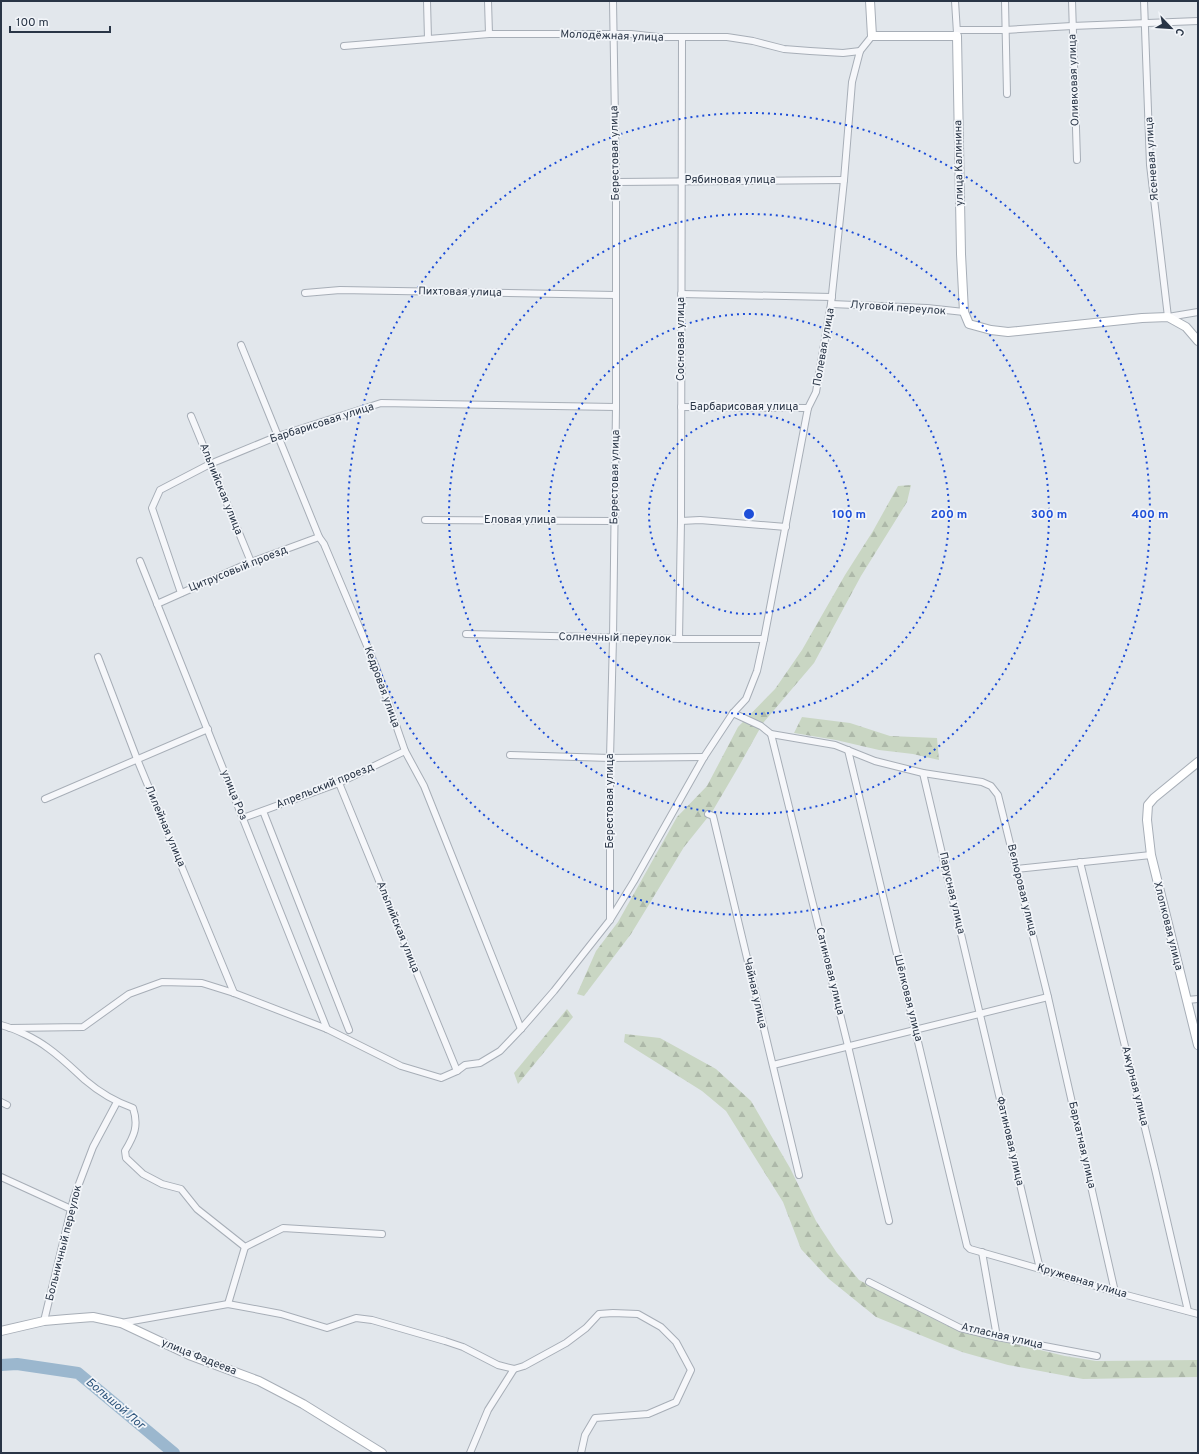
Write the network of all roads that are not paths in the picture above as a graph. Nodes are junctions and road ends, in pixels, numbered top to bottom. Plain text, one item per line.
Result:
1 (427, 1) edge
2 (488, 1) edge
3 (614, 1) edge
4 (870, 1) edge
5 (956, 1) edge
6 (1005, 1) edge
7 (1072, 1) edge
8 (1144, 1) edge
9 (1198, 21) edge
10 (1145, 24) junction
11 (1072, 26) junction
12 (1005, 30) junction
13 (957, 33) junction
14 (489, 34) junction
15 (614, 34) junction
16 (872, 36) junction
17 (682, 38) junction
18 (428, 39) junction
19 (344, 46) dead end
20 (860, 51) junction
21 (1006, 94) dead end
22 (1077, 160) dead end
23 (844, 180) junction
24 (681, 181) junction
25 (616, 182) junction
26 (305, 292) dead end
27 (681, 294) junction
28 (615, 295) junction
29 (831, 301) junction
30 (964, 312) junction
31 (1198, 312) edge
32 (1168, 317) junction
33 (1198, 341) edge
34 (241, 345) dead end
35 (616, 407) junction
36 (681, 407) junction
37 (808, 408) junction
38 (191, 416) dead end
39 (278, 436) junction
40 (210, 464) junction
41 (425, 520) dead end
42 (681, 520) junction
43 (614, 521) junction
44 (786, 527) junction
45 (319, 537) junction
46 (140, 561) dead end
47 (251, 562) junction
48 (181, 593) junction
49 (157, 604) junction
50 (466, 634) dead end
51 (613, 638) junction
52 (679, 639) junction
53 (764, 639) junction
54 (98, 657) dead end
55 (733, 713) junction
56 (208, 729) junction
57 (771, 734) junction
58 (848, 750) junction
59 (406, 751) junction
60 (510, 754) dead end
61 (704, 757) junction
62 (610, 758) junction
63 (137, 759) junction
64 (1198, 762) edge
65 (923, 772) junction
66 (339, 783) junction
67 (44, 799) dead end
68 (263, 810) junction
69 (708, 814) dead end
70 (243, 818) junction
71 (1151, 855) junction
72 (1080, 862) junction
73 (1016, 869) junction
74 (610, 920) junction
75 (234, 993) junction
76 (1048, 997) junction
77 (1198, 999) edge
78 (1187, 1000) junction
79 (980, 1014) junction
80 (1, 1025) edge
81 (10, 1028) junction
82 (327, 1029) junction
83 (521, 1029) junction
84 (349, 1030) dead end
85 (916, 1030) junction
86 (1198, 1045) edge
87 (848, 1046) junction
88 (772, 1065) junction
89 (457, 1071) junction
90 (117, 1102) junction
91 (799, 1175) dead end
92 (1, 1177) edge
93 (71, 1209) junction
94 (889, 1221) dead end
95 (382, 1234) dead end
96 (967, 1246) joint
97 (245, 1248) junction
98 (982, 1252) junction
99 (1040, 1269) junction
100 (869, 1282) dead end
101 (1115, 1292) junction
102 (228, 1304) junction
103 (1188, 1311) junction
104 (1198, 1314) edge
105 (44, 1321) junction
106 (121, 1323) junction
107 (1, 1331) edge
108 (997, 1336) junction
109 (1096, 1356) dead end
110 (514, 1369) junction
111 (382, 1453) edge
112 (470, 1453) edge
113 (581, 1453) edge

1 - 18 street
2 - 14 street
3 - 15 street, Берестовая улица
4 - 16 street
5 - 13 street, улица Калинина
6 - 12 street
7 - 11 street, Оливковая улица
8 - 10 street, Ясеневая улица
9 - 10 street
10 - 11 street
10 - 32 street, Ясеневая улица
11 - 12 street
11 - 22 street, Оливковая улица
12 - 13 street
12 - 21 street
13 - 16 street
13 - 30 street, улица Калинина
14 - 15 street, Молодёжная улица
14 - 18 street, Молодёжная улица
15 - 17 street, Молодёжная улица
15 - 25 street, Берестовая улица
16 - 20 street
17 - 20 street, Молодёжная улица
17 - 24 street, Сосновая улица
18 - 19 street, Молодёжная улица
20 - 23 street, Полевая улица
23 - 24 street, Рябиновая улица
23 - 29 street, Полевая улица
24 - 25 street, Рябиновая улица
24 - 27 street, Сосновая улица
25 - 28 street, Берестовая улица
26 - 28 street, Пихтовая улица
27 - 29 street
27 - 36 street, Сосновая улица
28 - 35 street, Берестовая улица
29 - 30 street, Луговой переулок
29 - 37 street, Полевая улица
30 - 32 street, улица Калинина
31 - 32 street
32 - 33 street
34 - 39 street, Кедровая улица
35 - 39 street, Барбарисовая улица
35 - 43 street, Берестовая улица
36 - 37 street, Барбарисовая улица
36 - 42 street, Сосновая улица
37 - 44 street, Полевая улица
38 - 40 street, Альпийская улица
39 - 40 street, Барбарисовая улица
39 - 45 street, Кедровая улица
40 - 47 street, Альпийская улица
40 - 48 street, Барбарисовая улица
41 - 43 street, Еловая улица
42 - 44 street
42 - 52 street, Сосновая улица
43 - 51 street, Берестовая улица
44 - 53 street, Полевая улица
45 - 47 street, Цитрусовый проезд
45 - 59 street, Кедровая улица
46 - 49 street, улица Роз
47 - 48 street, Цитрусовый проезд
48 - 49 street, Цитрусовый проезд
49 - 56 street, улица Роз
50 - 51 street, Солнечный переулок
51 - 52 street, Солнечный переулок
51 - 62 street, Берестовая улица
52 - 53 street, Солнечный переулок
53 - 55 street, Полевая улица
54 - 63 street, Лилейная улица
55 - 57 street
55 - 61 street, Полевая улица
56 - 63 street
56 - 70 street, улица Роз
57 - 58 street
57 - 87 street, Сатиновая улица
58 - 65 street
58 - 85 street, Шёлковая улица
59 - 66 street, Апрельский проезд
59 - 83 street, Кедровая улица
60 - 62 street
61 - 62 street
61 - 74 street, Полевая улица
62 - 74 street, Берестовая улица
63 - 67 street
63 - 75 street, Лилейная улица
64 - 71 street, Хлопковая улица
65 - 73 street, Велюровая улица
65 - 79 street, Парусная улица
66 - 68 street, Апрельский проезд
66 - 89 street, Альпийская улица
68 - 70 street, Апрельский проезд
68 - 84 street, улица Роз
69 - 88 street, Чайная улица
70 - 82 street, улица Роз
71 - 72 street
71 - 78 street, Хлопковая улица
72 - 73 street
72 - 103 street, Ажурная улица
73 - 76 street, Велюровая улица
74 - 83 street, Полевая улица
75 - 81 street, Полевая улица
75 - 82 street, Полевая улица
76 - 79 street
76 - 101 street, Бархатная улица
77 - 78 street
78 - 86 street, Хлопковая улица
79 - 85 street
79 - 99 street, Фатиновая улица
80 - 81 street
81 - 90 street
82 - 89 street, Полевая улица
83 - 89 street, Полевая улица
85 - 87 street
85 - 96 street, Шёлковая улица
87 - 88 street
87 - 94 street, Сатиновая улица
88 - 91 street, Чайная улица
90 - 93 street, Больничный переулок
90 - 97 street
92 - 93 street
93 - 105 street, Больничный переулок
95 - 97 street
96 - 98 street, Кружевная улица
97 - 102 street
98 - 99 street, Кружевная улица
98 - 108 street
99 - 101 street, Кружевная улица
100 - 108 street, Атласная улица
101 - 103 street, Кружевная улица
102 - 106 street
102 - 110 street
103 - 104 street, Кружевная улица
105 - 106 street, улица Фадеева
105 - 107 street, улица Фадеева
106 - 111 street, улица Фадеева
108 - 109 street, Атласная улица
110 - 112 street
110 - 113 street

